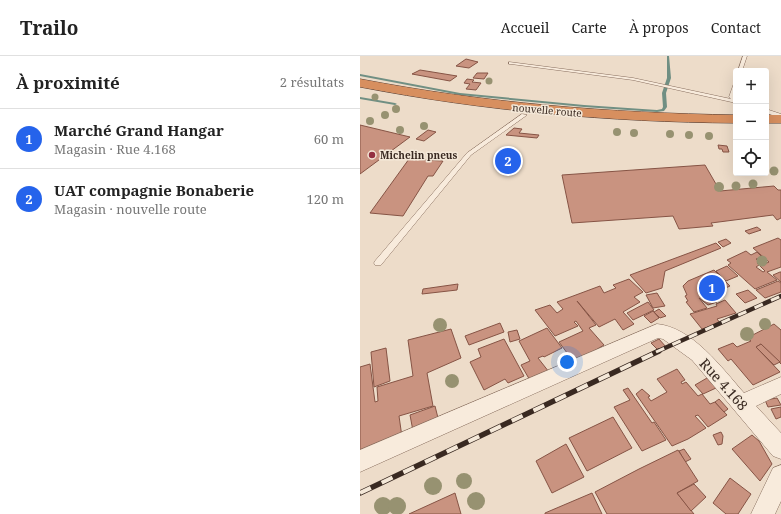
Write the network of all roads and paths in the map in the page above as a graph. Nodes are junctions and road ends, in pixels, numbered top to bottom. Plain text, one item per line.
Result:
1 (745, 56) edge
2 (511, 63) dead end
3 (741, 68) edge
4 (360, 83) edge
5 (360, 89) edge
6 (733, 101) edge
7 (769, 112) edge
8 (524, 115) junction
9 (781, 116) edge
10 (733, 119) edge
11 (769, 119) edge
12 (781, 119) edge
13 (769, 126) edge
14 (781, 126) edge
15 (733, 127) edge
16 (378, 263) dead end
17 (781, 385) edge
18 (742, 403) junction
19 (781, 449) edge
20 (360, 461) edge
21 (781, 476) edge
22 (763, 514) edge

1 - 3 lane
2 - 6 lane
4 - 10 highway, nouvelle route
5 - 8 highway, nouvelle route
7 - 9 lane
8 - 15 highway, nouvelle route
8 - 16 lane
11 - 12 highway
13 - 14 highway
17 - 18 street
18 - 19 street, Rue 4.168
18 - 20 street, Rue 4.168
21 - 22 street

